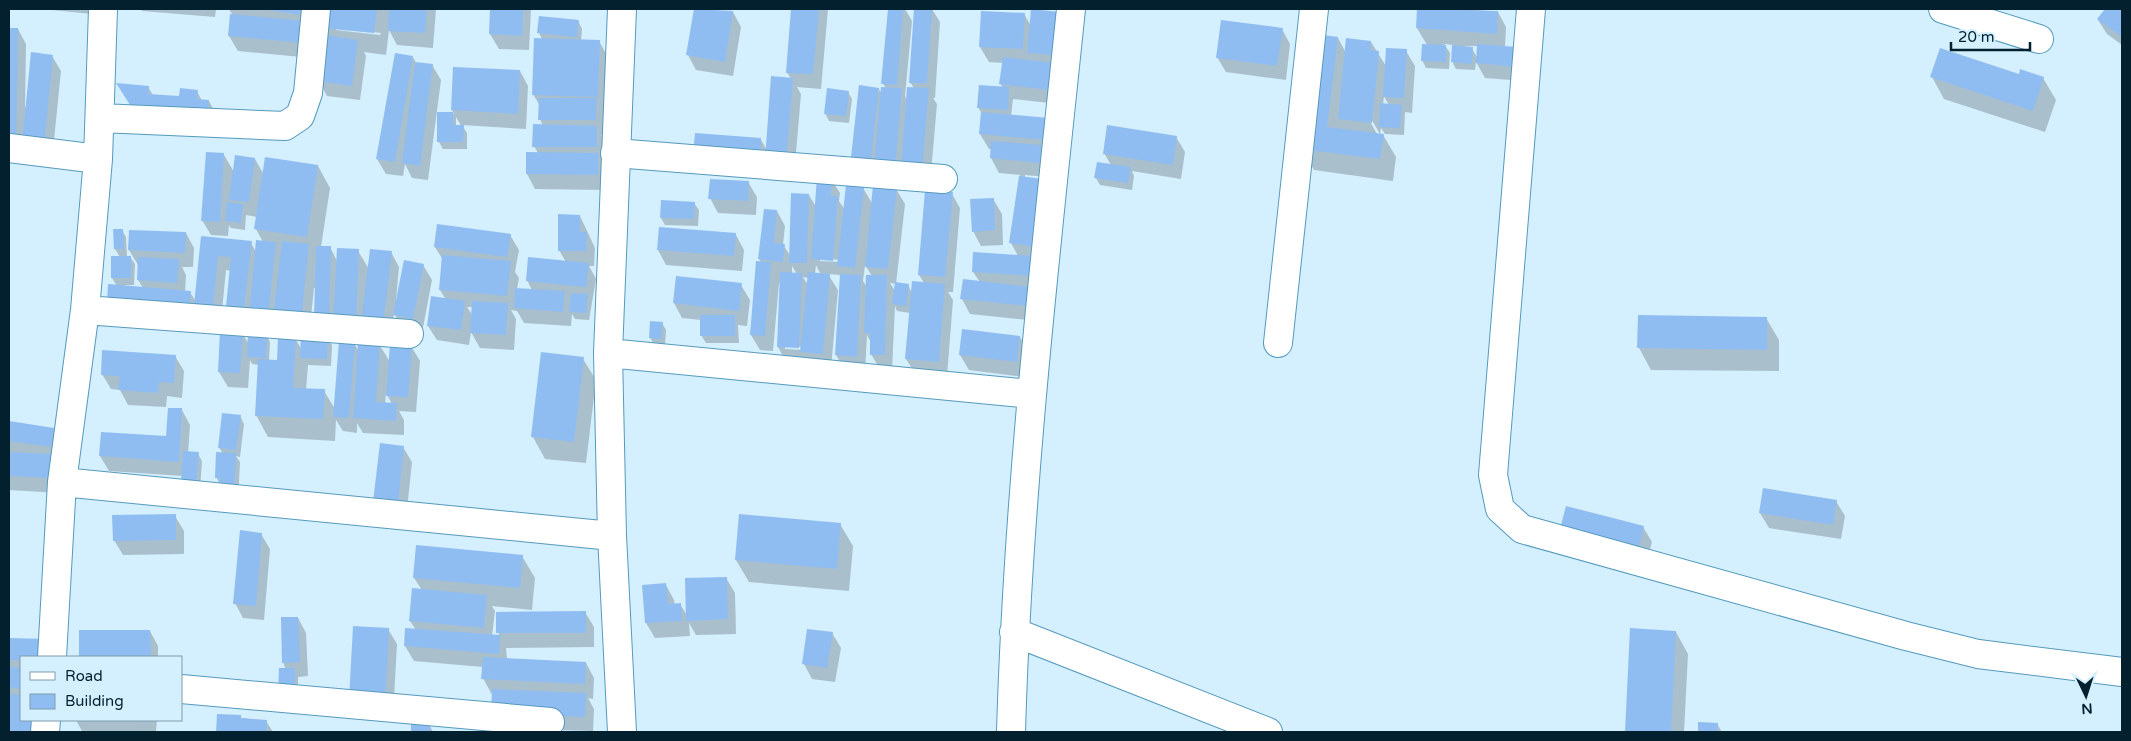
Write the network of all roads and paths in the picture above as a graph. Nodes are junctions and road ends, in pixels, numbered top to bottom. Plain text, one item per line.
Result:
1 (103, 9) edge
2 (316, 9) edge
3 (622, 9) edge
4 (1070, 9) edge
5 (1314, 9) edge
6 (1531, 9) edge
7 (1943, 9) edge
8 (2039, 39) dead end
9 (100, 118) junction
10 (9, 148) edge
11 (615, 153) junction
12 (98, 159) junction
13 (942, 179) dead end
14 (85, 310) junction
15 (409, 334) dead end
16 (1278, 343) dead end
17 (608, 353) junction
18 (1031, 394) junction
19 (62, 482) junction
20 (612, 536) junction
21 (1014, 632) junction
22 (52, 656) edge
23 (2122, 672) edge
24 (182, 689) edge
25 (550, 722) dead end
26 (622, 732) edge
27 (1011, 732) edge
28 (1268, 732) edge

1 - 9 street
2 - 9 street
3 - 11 street
4 - 18 street
5 - 16 street
6 - 23 street
7 - 8 street
9 - 12 street
10 - 12 street
11 - 13 street
11 - 17 street
12 - 14 street
14 - 15 street
14 - 19 street
17 - 18 street
17 - 20 street
18 - 21 street
19 - 20 street
19 - 22 street
20 - 26 street
21 - 27 street
21 - 28 street
24 - 25 street

